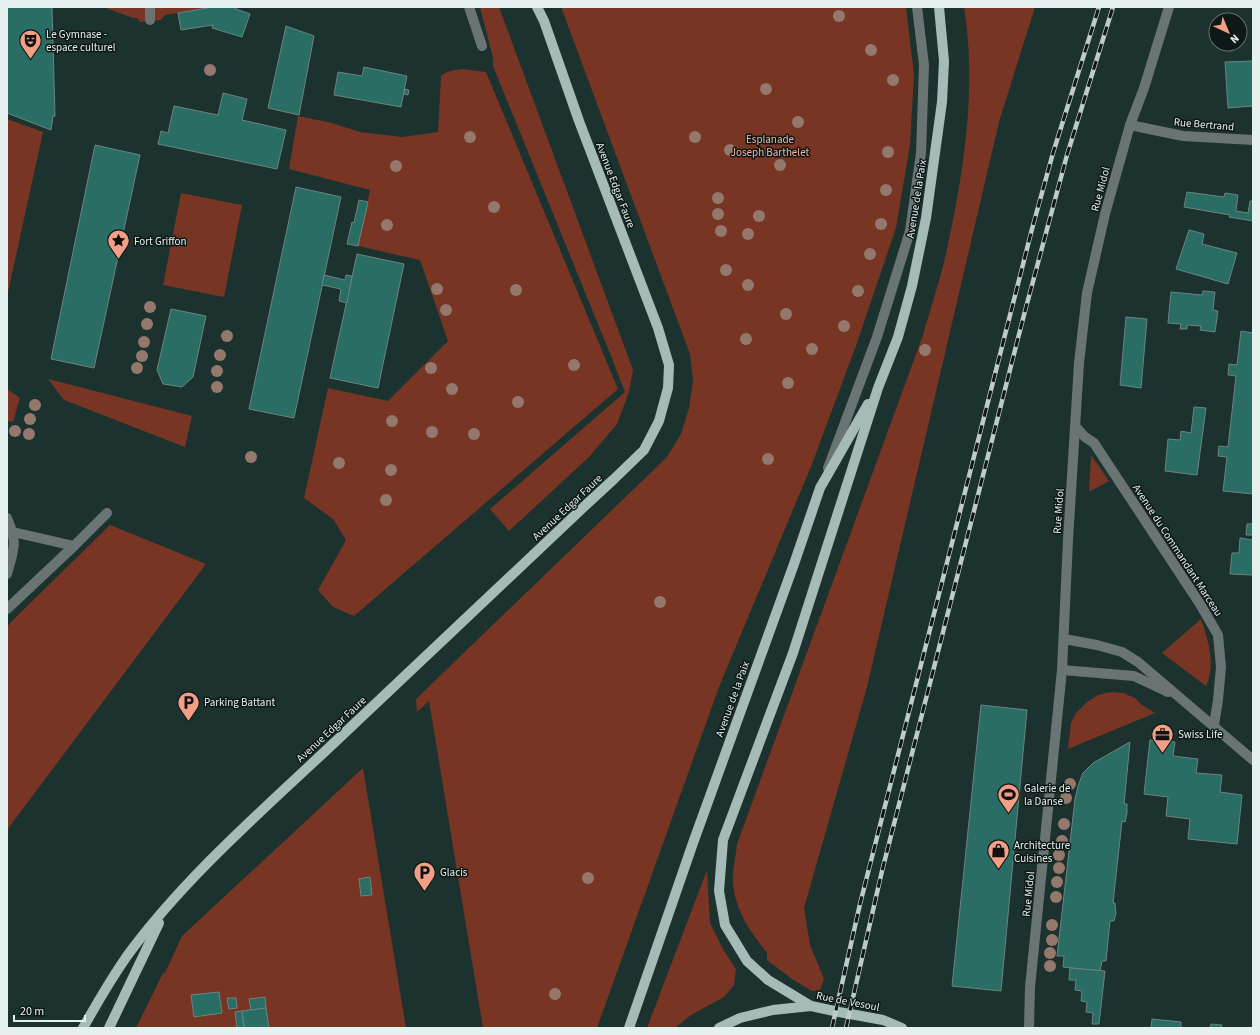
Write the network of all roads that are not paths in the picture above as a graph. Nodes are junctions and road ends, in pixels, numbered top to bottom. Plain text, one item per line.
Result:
1 (150, 7) edge
2 (469, 7) edge
3 (537, 7) edge
4 (917, 7) edge
5 (939, 7) edge
6 (1169, 7) edge
7 (150, 20) dead end
8 (482, 46) dead end
9 (1130, 125) junction
10 (1253, 140) edge
11 (878, 388) junction
12 (1075, 426) junction
13 (824, 480) junction
14 (108, 513) dead end
15 (7, 518) edge
16 (13, 532) junction
17 (74, 546) junction
18 (7, 574) edge
19 (7, 609) edge
20 (1064, 639) junction
21 (1062, 670) junction
22 (1181, 698) junction
23 (1214, 725) junction
24 (1253, 760) edge
25 (166, 908) junction
26 (811, 1006) junction
27 (83, 1028) edge
28 (109, 1028) edge
29 (628, 1028) edge
30 (719, 1028) edge
31 (902, 1028) edge
32 (1028, 1028) edge

1 - 7 street
2 - 8 street
3 - 25 main road, Avenue Edgar Faure
4 - 13 street
5 - 11 main road, Avenue de la Paix
6 - 9 street, Rue Midol
9 - 10 street, Rue Bertrand
9 - 12 street, Rue Midol
11 - 13 main road, Avenue de la Paix
11 - 26 main road, Avenue de la Paix
12 - 20 street, Rue Midol
12 - 23 street, Avenue du Commandant Marceau
13 - 29 main road, Avenue de la Paix
14 - 17 street
15 - 16 street
16 - 17 street
16 - 18 street
17 - 19 street
20 - 21 street, Rue Midol
20 - 22 street
21 - 22 street
21 - 32 street, Rue Midol
22 - 23 street
23 - 24 street
25 - 27 main road, Avenue Edgar Faure
25 - 28 main road, Avenue Edgar Faure
26 - 30 main road, Rue de Vesoul
26 - 31 main road, Rue de Vesoul

